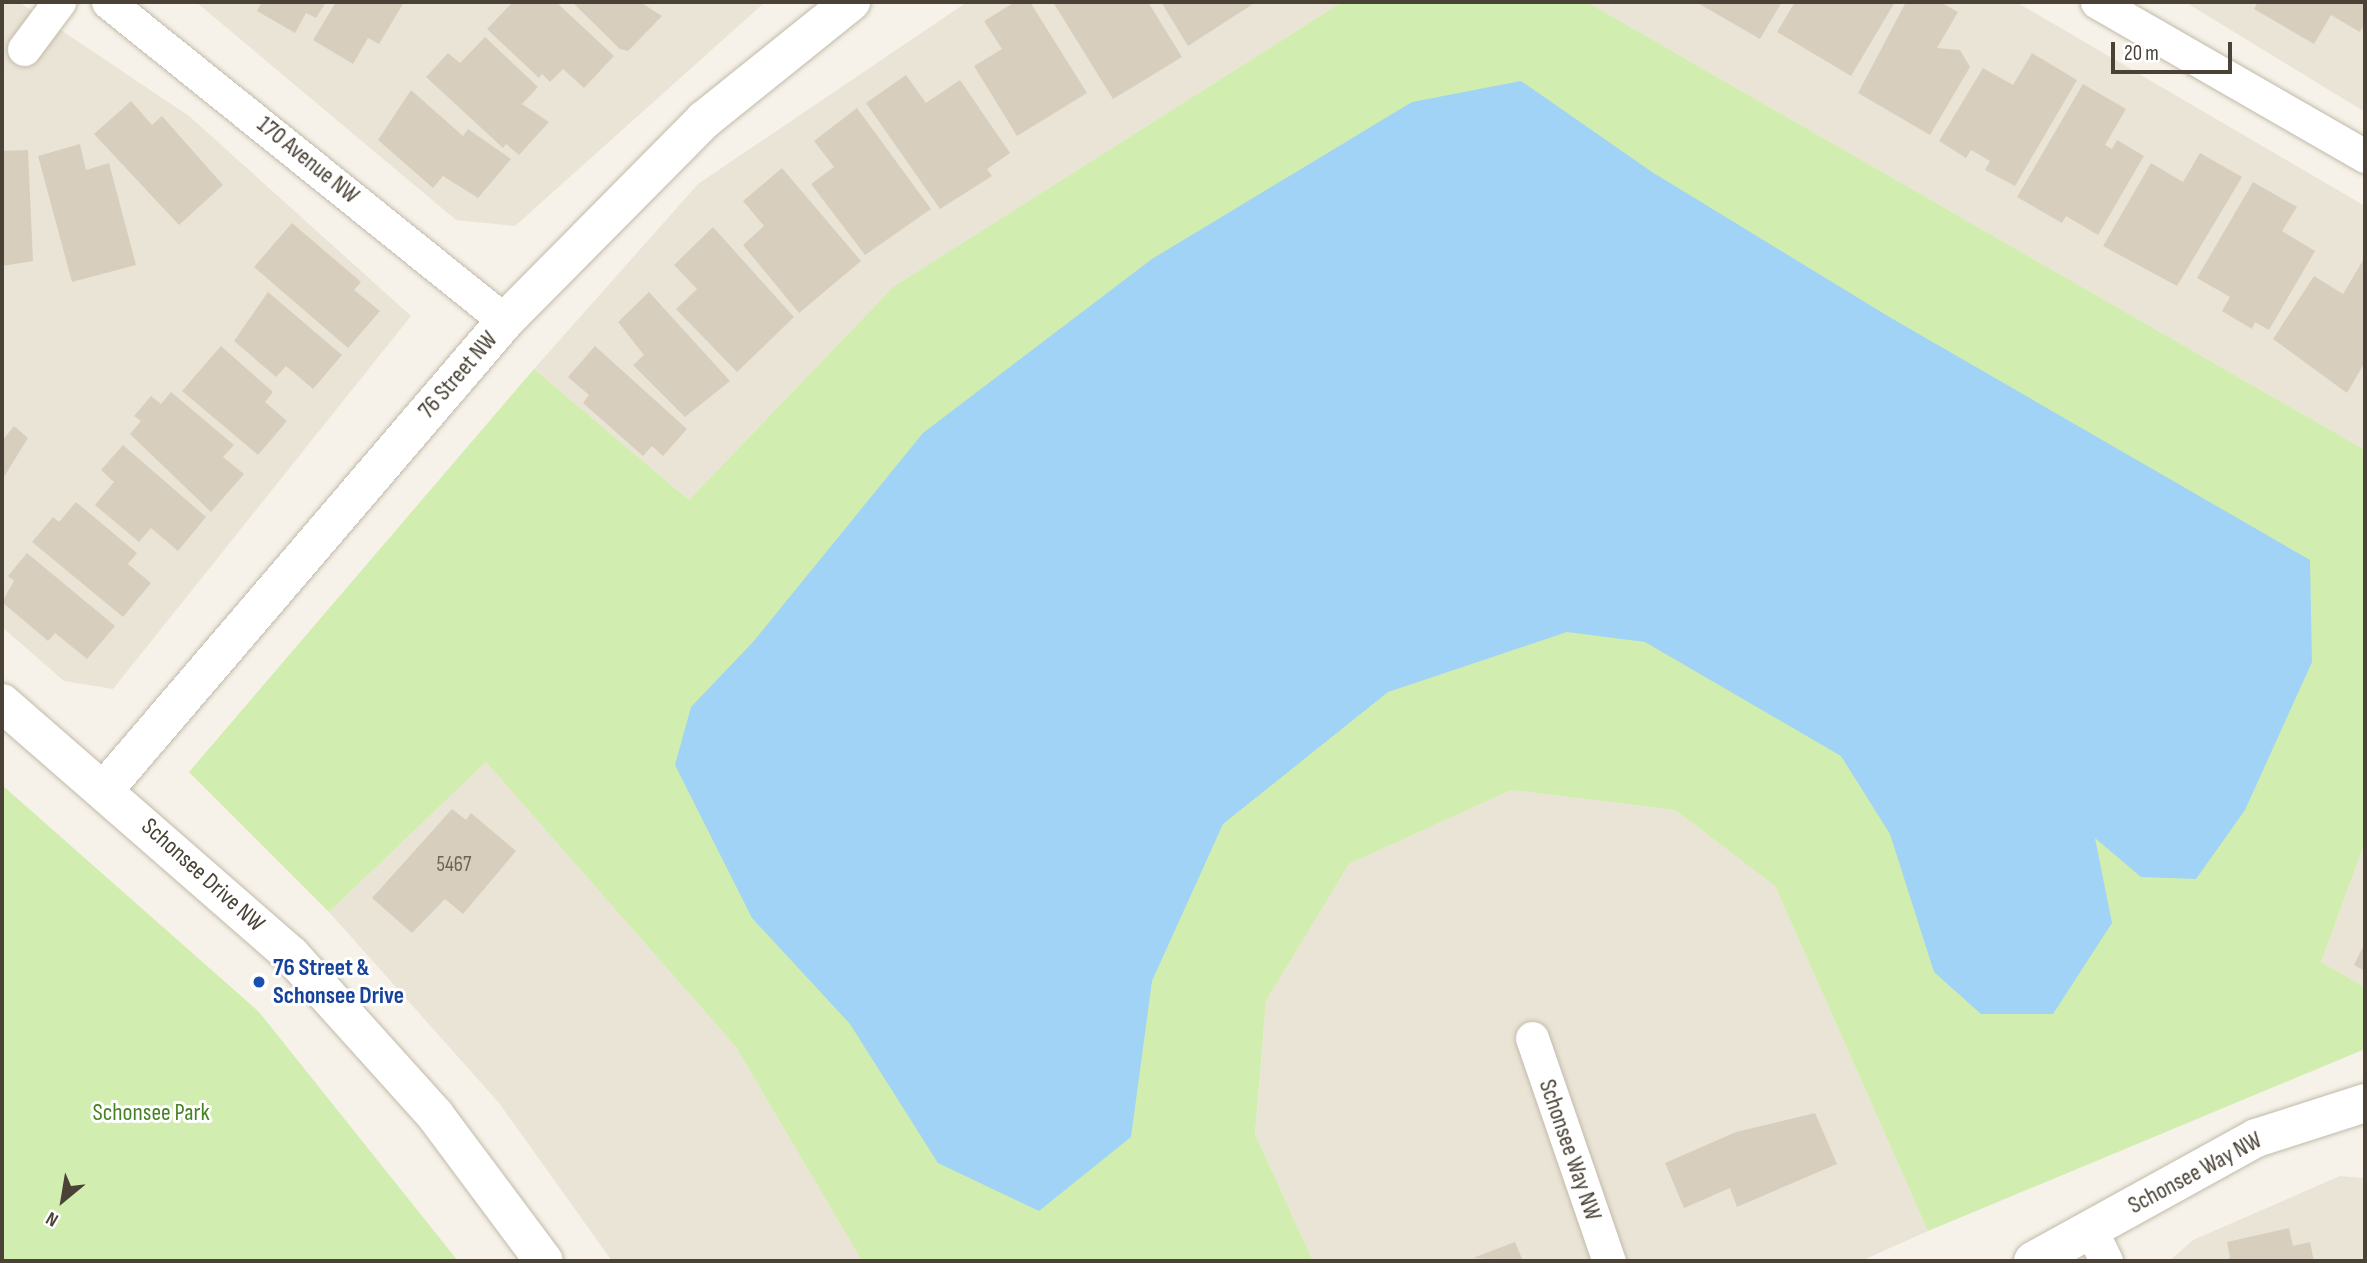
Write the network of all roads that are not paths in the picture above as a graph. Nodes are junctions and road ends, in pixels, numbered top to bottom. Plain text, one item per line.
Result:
1 (60, 2) edge
2 (108, 2) edge
3 (851, 2) edge
4 (2097, 2) edge
5 (24, 49) dead end
6 (2365, 156) edge
7 (505, 321) junction
8 (2, 703) edge
9 (105, 789) junction
10 (1532, 1038) dead end
11 (2365, 1103) edge
12 (2099, 1246) edge
13 (544, 1261) edge
14 (1609, 1261) edge
15 (2033, 1261) edge

1 - 5 street
2 - 7 street, 170 Avenue NW
3 - 7 street, 76 Street NW
4 - 6 street
7 - 9 street, 76 Street NW
8 - 9 street, Schonsee Drive NW
9 - 13 street, Schonsee Drive NW
10 - 14 street, Schonsee Way NW
11 - 12 street, Schonsee Way NW
12 - 15 street, Schonsee Way NW

